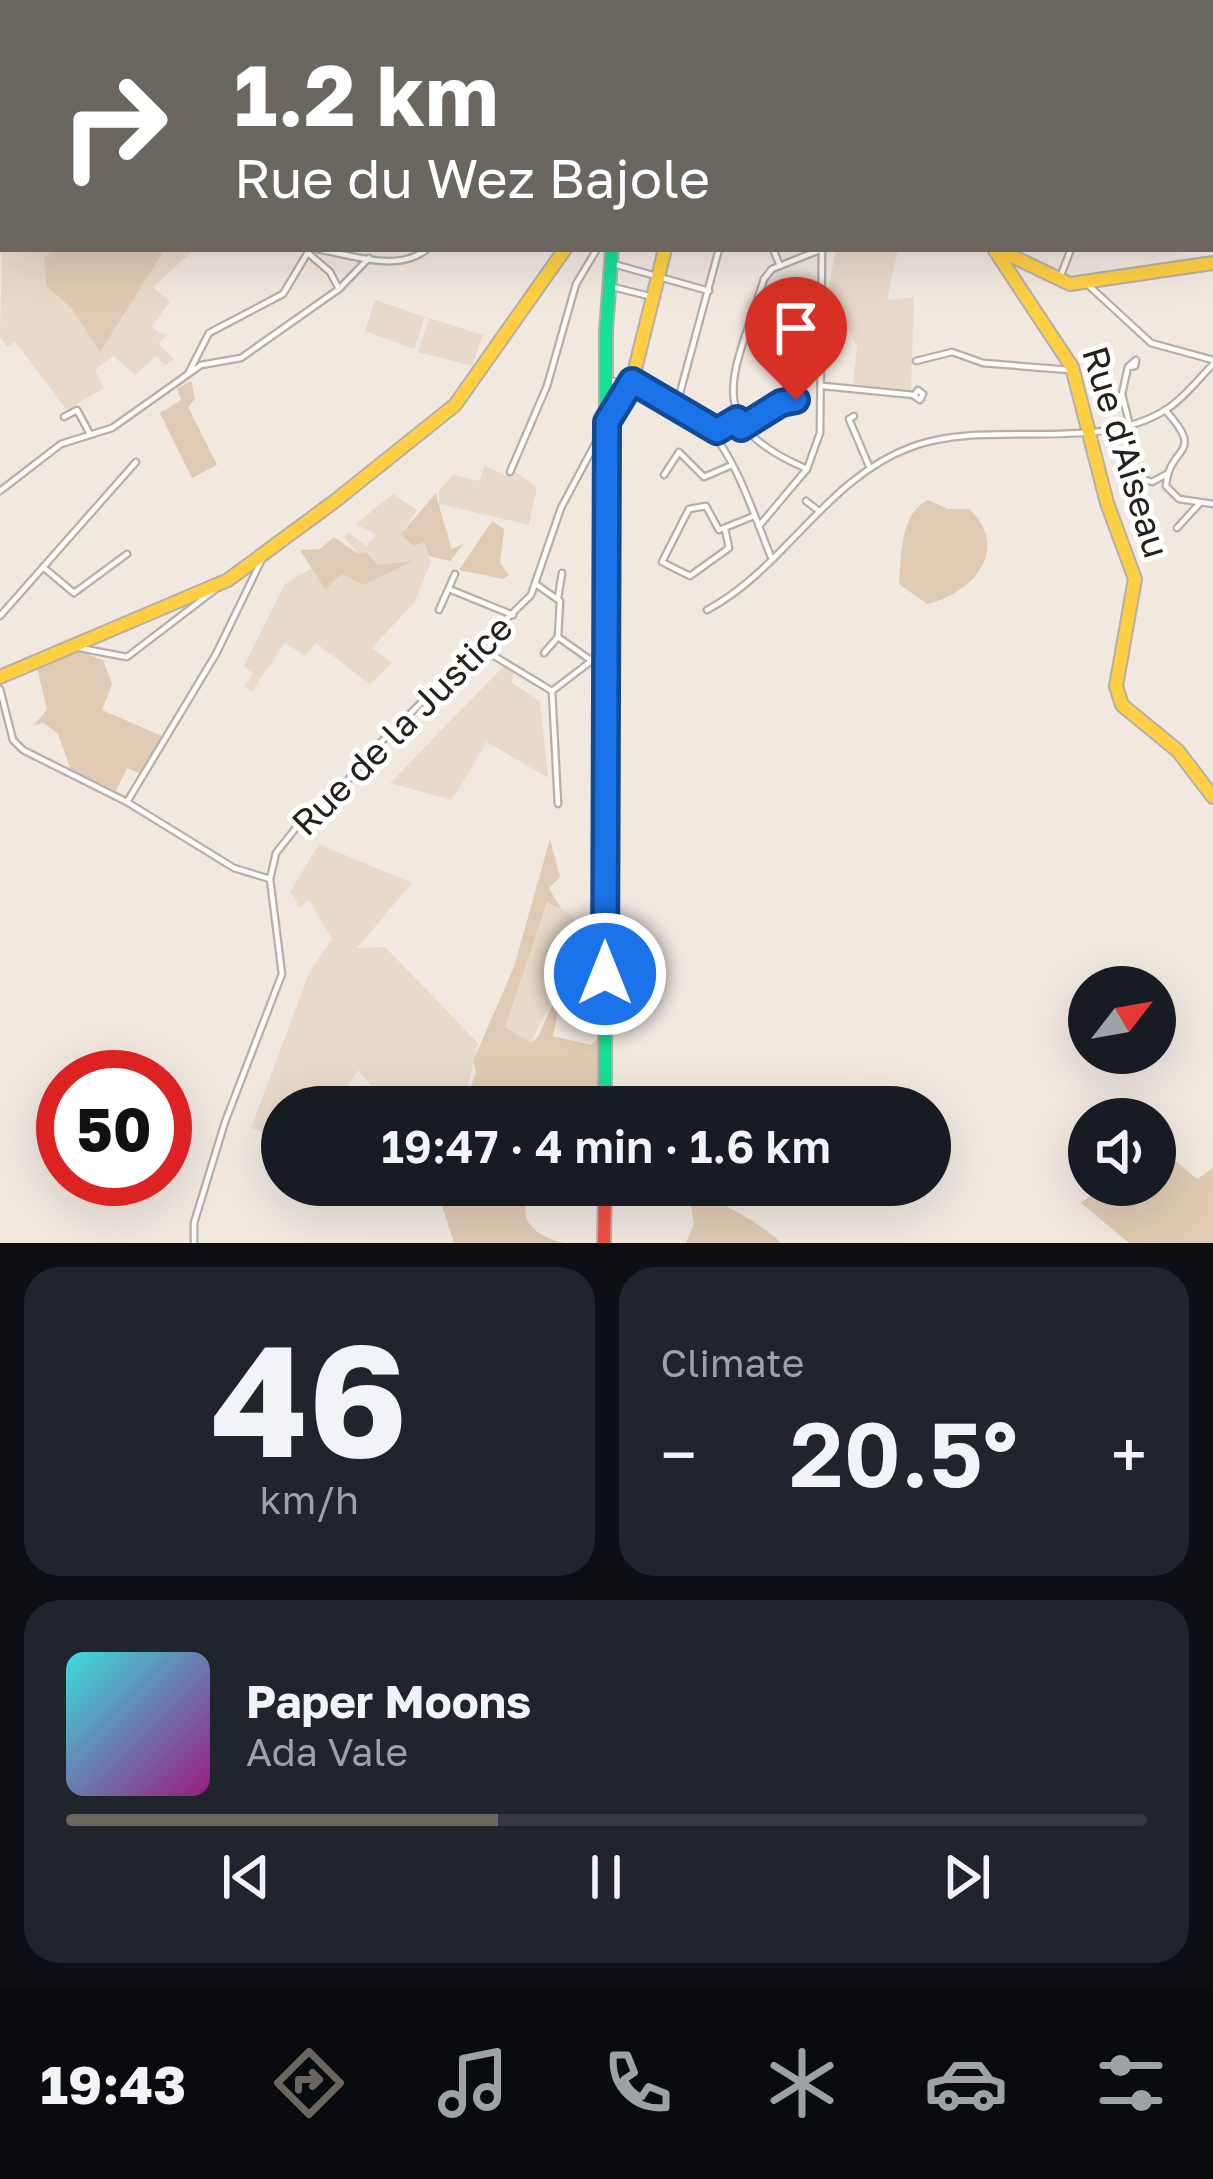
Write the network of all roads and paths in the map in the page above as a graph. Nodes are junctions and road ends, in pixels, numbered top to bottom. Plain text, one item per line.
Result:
1 (311, 252) edge
2 (314, 252) edge
3 (326, 252) edge
4 (421, 252) edge
5 (563, 252) edge
6 (596, 252) edge
7 (664, 252) edge
8 (718, 252) edge
9 (774, 252) edge
10 (815, 252) edge
11 (822, 252) edge
12 (997, 252) edge
13 (1001, 252) edge
14 (1070, 252) edge
15 (611, 257) edge
16 (369, 258) junction
17 (1213, 262) edge
18 (780, 266) junction
19 (658, 277) junction
20 (1058, 280) junction
21 (1086, 283) junction
22 (607, 285) junction
23 (339, 289) junction
24 (709, 291) junction
25 (822, 294) junction
26 (653, 297) junction
27 (790, 308) dead end
28 (781, 320) dead end
29 (748, 334) junction
30 (822, 339) junction
31 (792, 353) dead end
32 (916, 362) dead end
33 (1213, 362) edge
34 (1128, 367) dead end
35 (1073, 370) junction
36 (188, 374) junction
37 (607, 381) junction
38 (632, 381) junction
39 (823, 386) junction
40 (914, 394) dead end
41 (796, 400) dead end
42 (677, 404) junction
43 (1166, 410) junction
44 (854, 416) dead end
45 (64, 417) dead end
46 (737, 419) junction
47 (607, 422) junction
48 (1129, 422) junction
49 (741, 428) junction
50 (1092, 430) junction
51 (717, 431) junction
52 (90, 434) junction
53 (136, 462) dead end
54 (732, 465) junction
55 (869, 466) junction
56 (807, 469) junction
57 (510, 472) dead end
58 (1167, 474) junction
59 (664, 475) dead end
60 (1138, 477) dead end
61 (0, 490) edge
62 (806, 501) dead end
63 (1200, 503) junction
64 (1213, 504) edge
65 (819, 512) junction
66 (754, 516) junction
67 (758, 526) junction
68 (1177, 528) dead end
69 (725, 529) junction
70 (265, 553) junction
71 (127, 554) dead end
72 (771, 557) junction
73 (43, 567) junction
74 (562, 572) dead end
75 (455, 574) dead end
76 (537, 585) junction
77 (448, 589) junction
78 (201, 598) junction
79 (558, 598) junction
80 (439, 610) dead end
81 (707, 610) dead end
82 (513, 615) junction
83 (0, 616) edge
84 (558, 637) junction
85 (80, 646) junction
86 (481, 648) junction
87 (544, 653) dead end
88 (600, 659) junction
89 (0, 677) edge
90 (0, 689) edge
91 (552, 692) junction
92 (1213, 797) edge
93 (127, 802) junction
94 (557, 804) dead end
95 (270, 879) junction
96 (605, 1086) edge
97 (605, 1206) edge
98 (194, 1243) edge
99 (604, 1243) edge

1 - 36 street
2 - 23 street
3 - 16 street
4 - 16 street
5 - 70 main road
6 - 57 street
7 - 19 main road
8 - 24 street
9 - 18 street
10 - 18 street
11 - 25 street
12 - 35 main road, Rue d'Aiseau
13 - 20 main road
14 - 20 street
15 - 19 street
15 - 22 main road
16 - 23 street
17 - 21 main road
18 - 29 street
19 - 24 street
19 - 26 main road
20 - 21 main road
21 - 33 street
22 - 26 street
22 - 37 main road
23 - 36 street
24 - 42 street
25 - 27 street
25 - 30 street
26 - 38 main road
28 - 29 street
29 - 46 street
30 - 31 street
30 - 39 street
32 - 35 street
33 - 43 street
34 - 48 street
35 - 50 main road, Rue d'Aiseau
36 - 52 street
37 - 38 street
37 - 47 main road
38 - 42 street
38 - 47 main road
39 - 40 street
39 - 56 street
41 - 49 street
42 - 51 street
43 - 48 street
43 - 58 street
44 - 55 street
45 - 52 street
46 - 49 street
46 - 51 street
47 - 76 street, Rue de la Justice
47 - 88 main road
48 - 50 street
49 - 56 street
50 - 55 street
50 - 92 main road, Rue d'Aiseau
51 - 54 street
52 - 61 street
53 - 73 street
54 - 59 street
54 - 66 street
55 - 65 street
56 - 67 street
58 - 60 street
58 - 63 street
62 - 65 street
63 - 64 street
63 - 68 street
65 - 72 street
66 - 67 street
66 - 69 street
67 - 72 street
69 - 69 street
70 - 78 main road
70 - 93 street
71 - 73 street
72 - 81 street
73 - 83 street
74 - 79 street
75 - 77 street
76 - 79 street
76 - 82 street, Rue de la Justice
77 - 80 street
77 - 82 street
78 - 85 main road
78 - 85 street
79 - 84 street
82 - 86 street, Rue de la Justice
84 - 87 street
84 - 88 street
85 - 89 main road
86 - 91 street
86 - 95 street, Rue de la Justice
88 - 91 street
88 - 96 main road
90 - 93 street
91 - 94 street
93 - 95 street
95 - 98 street
97 - 99 main road

